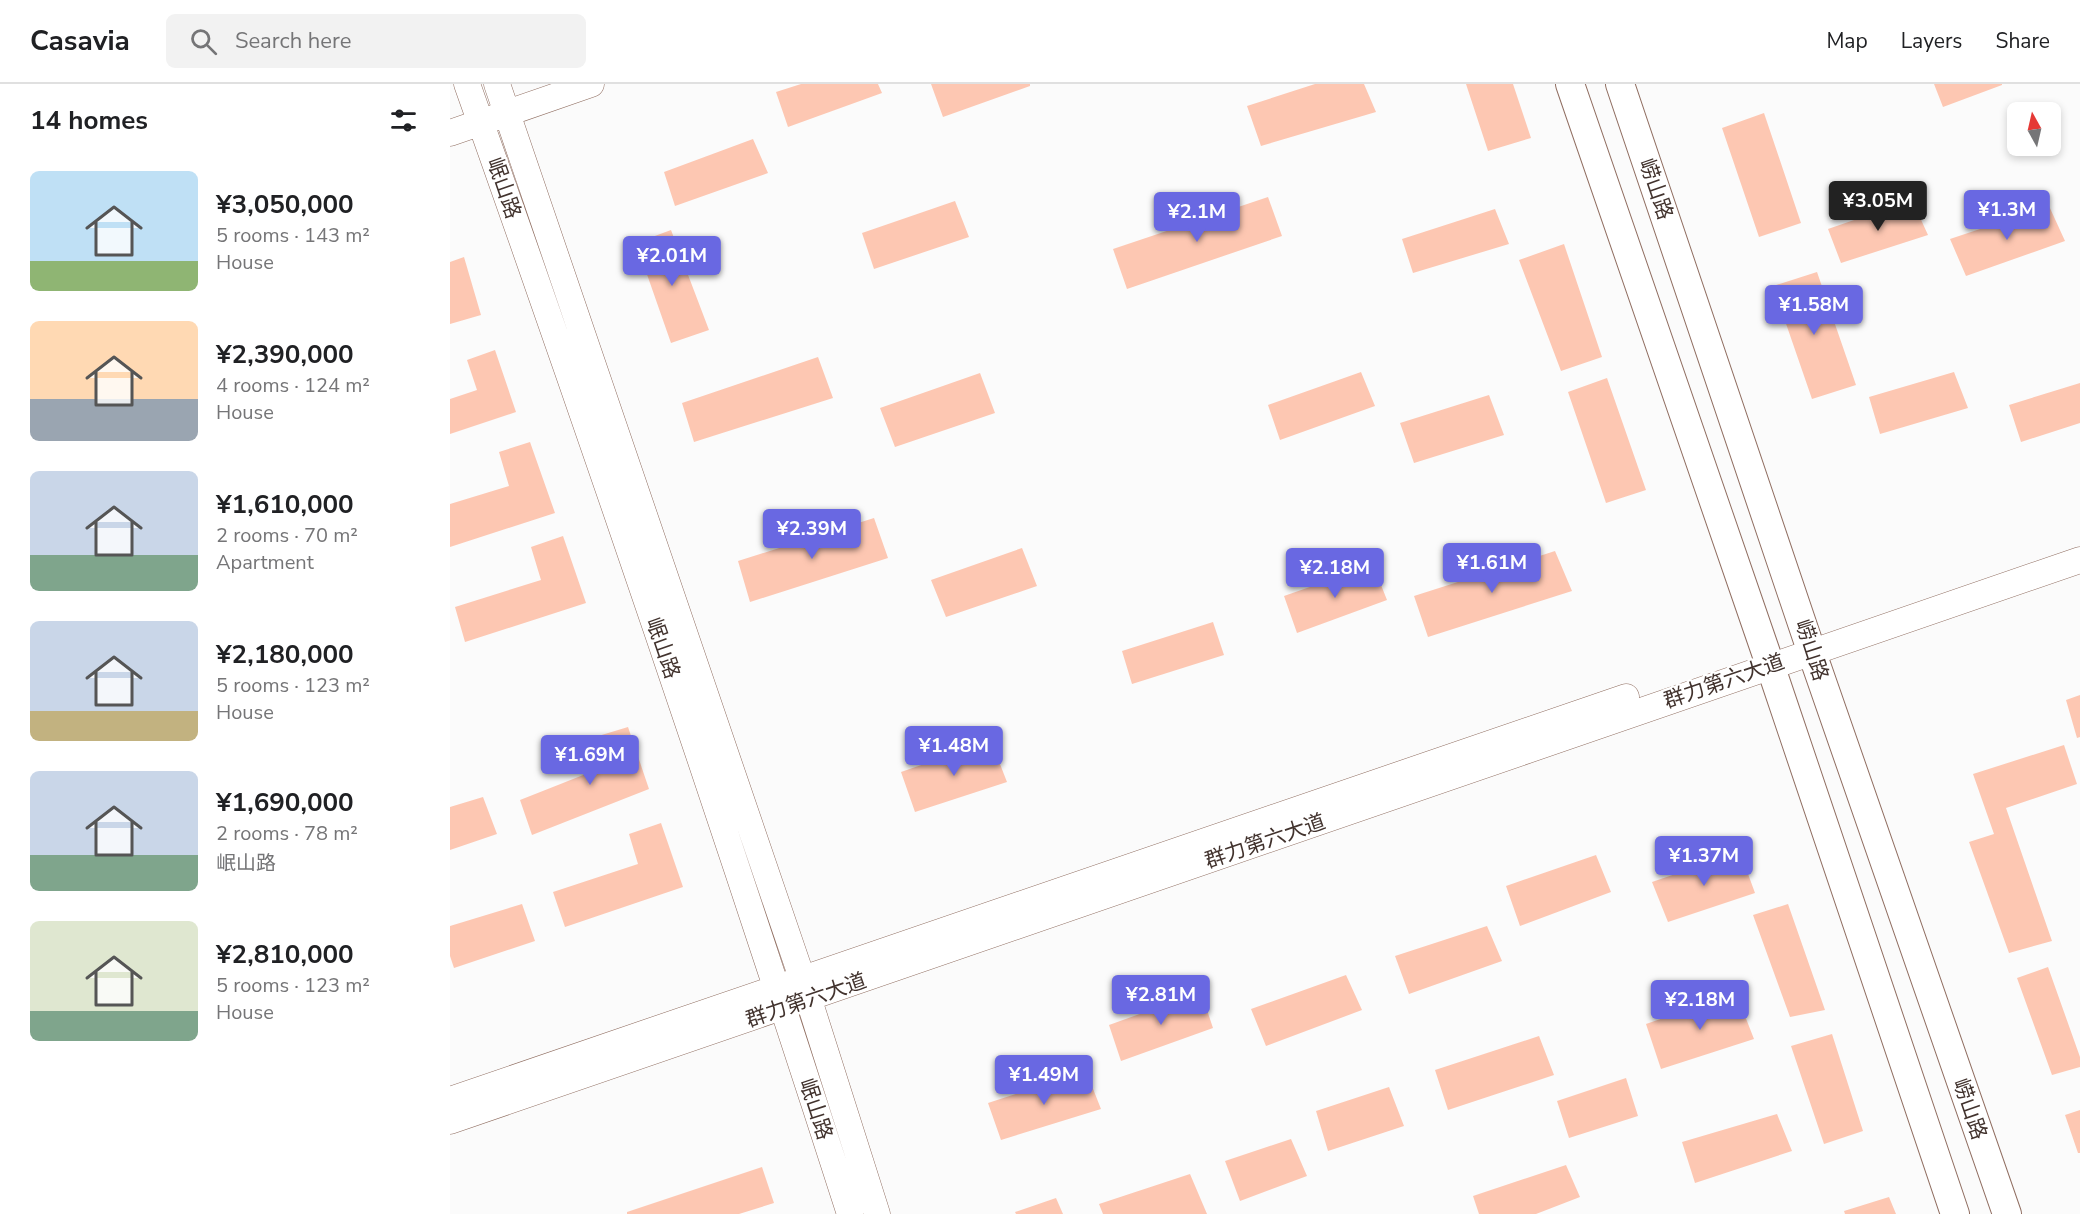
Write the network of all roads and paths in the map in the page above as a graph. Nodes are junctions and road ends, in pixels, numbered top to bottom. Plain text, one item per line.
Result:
1 (467, 84) edge
2 (497, 84) edge
3 (591, 84) edge
4 (1570, 84) edge
5 (1620, 84) edge
6 (507, 113) junction
7 (481, 122) junction
8 (450, 133) edge
9 (2080, 542) edge
10 (2080, 560) edge
11 (1809, 642) junction
12 (1767, 658) junction
13 (792, 993) junction
14 (450, 1100) edge
15 (450, 1121) edge
16 (850, 1214) edge
17 (877, 1214) edge
18 (1955, 1214) edge
19 (2007, 1214) edge

1 - 7 main road, 岷山路
2 - 6 main road, 岷山路
3 - 6 main road
4 - 12 main road
5 - 11 main road, 崂山路
6 - 7 main road
6 - 13 main road, 岷山路
7 - 8 main road
7 - 13 main road, 岷山路
9 - 11 main road, 群力第六大道
10 - 11 main road, 群力第六大道
11 - 12 main road, 群力第六大道
11 - 19 main road, 崂山路
12 - 13 main road, 群力第六大道
12 - 18 main road
13 - 14 main road, 群力第六大道
13 - 15 main road, 群力第六大道
13 - 16 main road, 岷山路
13 - 17 main road, 岷山路

